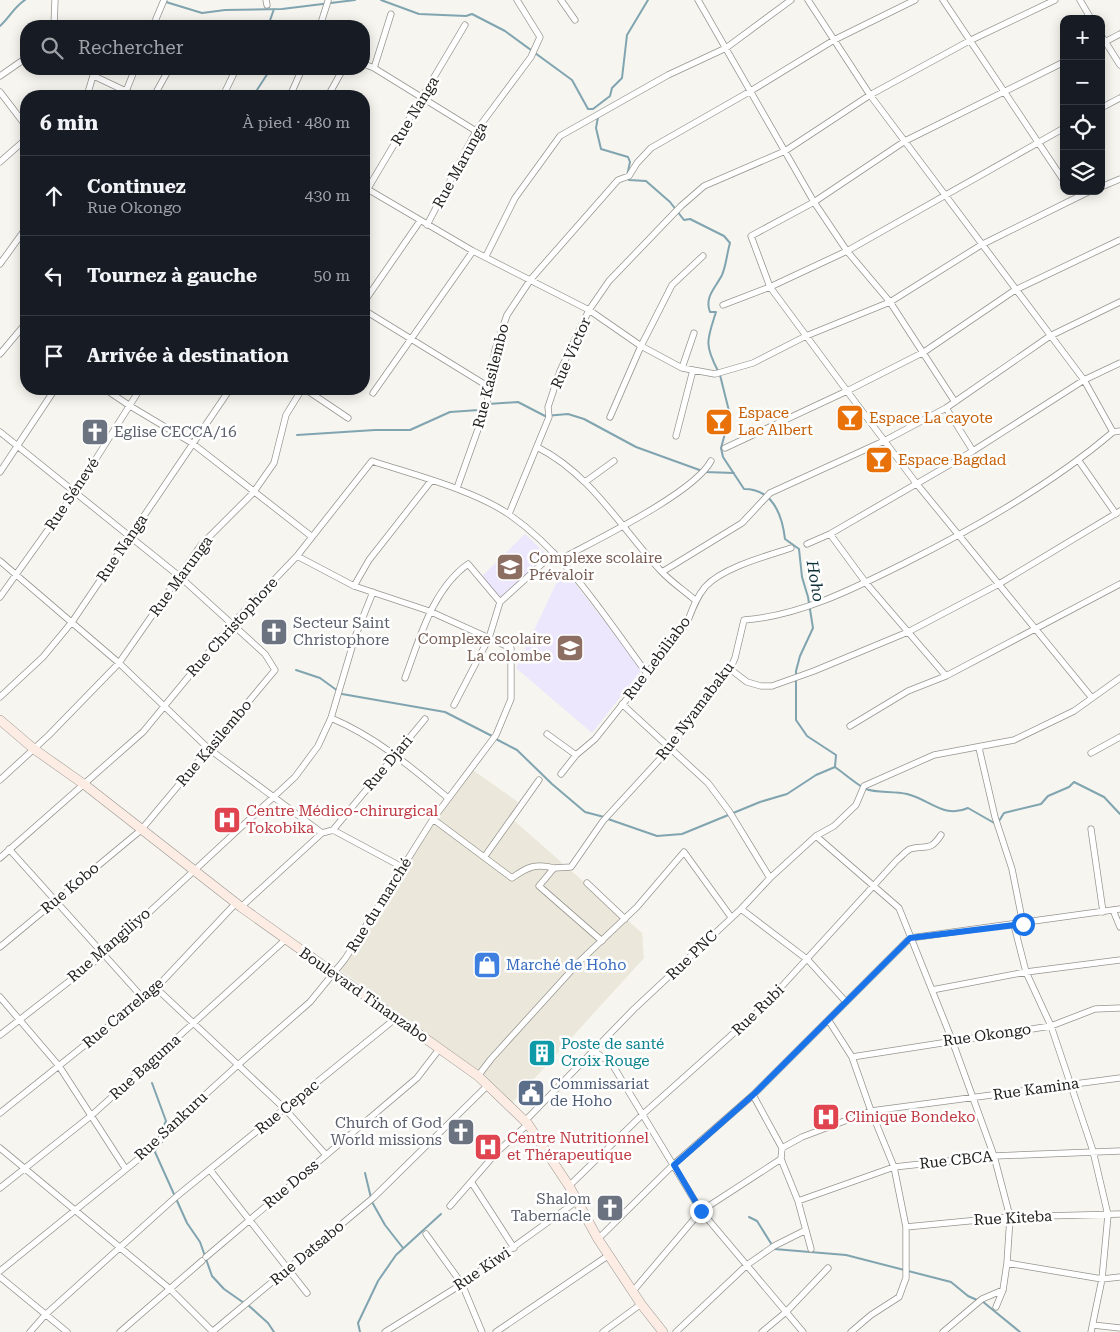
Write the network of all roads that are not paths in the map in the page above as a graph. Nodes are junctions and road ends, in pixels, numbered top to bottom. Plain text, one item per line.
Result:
1 (55, 0) edge
2 (517, 0) edge
3 (561, 0) edge
4 (698, 0) edge
5 (791, 0) edge
6 (808, 0) edge
7 (915, 0) edge
8 (943, 0) edge
9 (1055, 0) edge
10 (1080, 0) edge
11 (163, 2) edge
12 (327, 4) edge
13 (391, 14) dead end
14 (1089, 15) edge
15 (54, 20) edge
16 (156, 20) edge
17 (322, 20) edge
18 (576, 20) dead end
19 (465, 25) dead end
20 (1120, 34) edge
21 (834, 40) junction
22 (969, 41) junction
23 (1105, 42) edge
24 (1105, 46) edge
25 (726, 48) junction
26 (20, 62) edge
27 (1060, 64) edge
28 (1120, 65) edge
29 (370, 66) edge
30 (374, 68) junction
31 (132, 75) edge
32 (166, 75) edge
33 (233, 75) edge
34 (299, 75) edge
35 (340, 75) edge
36 (0, 76) edge
37 (94, 76) joint
38 (89, 90) edge
39 (120, 90) edge
40 (126, 90) edge
41 (157, 90) edge
42 (226, 90) edge
43 (293, 90) edge
44 (331, 90) edge
45 (1003, 91) junction
46 (0, 92) edge
47 (749, 92) junction
48 (870, 95) junction
49 (424, 98) junction
50 (1120, 98) edge
51 (1105, 106) edge
52 (20, 118) edge
53 (1060, 130) edge
54 (476, 132) junction
55 (905, 141) junction
56 (1038, 142) junction
57 (20, 144) edge
58 (785, 151) junction
59 (0, 162) edge
60 (1060, 176) edge
61 (1120, 179) edge
62 (370, 182) edge
63 (1105, 185) edge
64 (370, 190) edge
65 (1072, 195) edge
66 (1081, 195) edge
67 (944, 196) junction
68 (1074, 198) junction
69 (814, 202) junction
70 (420, 221) junction
71 (427, 225) junction
72 (20, 236) edge
73 (1120, 241) edge
74 (981, 245) junction
75 (474, 251) junction
76 (847, 251) junction
77 (486, 256) junction
78 (702, 256) dead end
79 (0, 264) edge
80 (530, 279) junction
81 (770, 287) junction
82 (1015, 290) junction
83 (370, 293) edge
84 (890, 302) junction
85 (1120, 302) edge
86 (723, 305) dead end
87 (589, 310) junction
88 (370, 314) edge
89 (20, 329) edge
90 (694, 333) dead end
91 (806, 336) junction
92 (1050, 336) junction
93 (411, 340) junction
94 (641, 346) junction
95 (924, 352) junction
96 (0, 354) edge
97 (1120, 363) edge
98 (682, 368) junction
99 (693, 370) junction
100 (1084, 380) junction
101 (489, 387) junction
102 (847, 391) junction
103 (373, 393) dead end
104 (51, 395) edge
105 (114, 395) edge
106 (136, 395) edge
107 (226, 395) edge
108 (300, 395) edge
109 (313, 395) edge
110 (955, 402) junction
111 (130, 406) junction
112 (946, 408) junction
113 (348, 418) dead end
114 (610, 418) dead end
115 (0, 432) edge
116 (1113, 432) junction
117 (1120, 432) edge
118 (676, 436) dead end
119 (884, 441) junction
120 (192, 443) junction
121 (17, 446) junction
122 (537, 447) junction
123 (725, 448) dead end
124 (972, 451) junction
125 (614, 461) dead end
126 (710, 461) dead end
127 (1079, 461) junction
128 (0, 472) edge
129 (431, 481) junction
130 (585, 482) junction
131 (916, 483) junction
132 (457, 488) junction
133 (75, 492) junction
134 (253, 493) junction
135 (1118, 512) edge
136 (509, 514) junction
137 (624, 524) junction
138 (830, 534) junction
139 (311, 536) junction
140 (958, 536) junction
141 (130, 537) junction
142 (807, 544) dead end
143 (791, 548) dead end
144 (554, 553) junction
145 (297, 556) junction
146 (561, 559) junction
147 (0, 561) edge
148 (662, 572) junction
149 (16, 575) junction
150 (179, 576) junction
151 (866, 583) junction
152 (999, 584) junction
153 (1120, 584) edge
154 (354, 586) junction
155 (373, 592) junction
156 (0, 597) edge
157 (696, 601) junction
158 (500, 602) junction
159 (429, 612) junction
160 (72, 622) junction
161 (232, 624) junction
162 (1035, 628) junction
163 (908, 632) junction
164 (489, 638) junction
165 (119, 663) junction
166 (730, 669) junction
167 (646, 672) junction
168 (946, 676) junction
169 (405, 678) dead end
170 (1120, 678) edge
171 (0, 696) edge
172 (1092, 698) junction
173 (164, 704) junction
174 (622, 704) junction
175 (454, 705) dead end
176 (331, 718) junction
177 (425, 719) dead end
178 (0, 720) edge
179 (850, 726) dead end
180 (547, 734) dead end
181 (1120, 737) edge
182 (670, 748) junction
183 (979, 748) junction
184 (34, 749) junction
185 (209, 749) junction
186 (1091, 753) dead end
187 (395, 754) junction
188 (576, 755) junction
189 (561, 774) dead end
190 (0, 780) edge
191 (539, 780) dead end
192 (85, 785) junction
193 (273, 797) junction
194 (448, 798) junction
195 (433, 819) junction
196 (1091, 829) dead end
197 (140, 830) junction
198 (333, 830) junction
199 (322, 833) junction
200 (941, 835) dead end
201 (816, 836) junction
202 (9, 849) junction
203 (485, 856) junction
204 (0, 858) edge
205 (402, 868) junction
206 (554, 868) junction
207 (192, 870) junction
208 (770, 878) junction
209 (586, 883) dead end
210 (874, 886) junction
211 (55, 901) junction
212 (238, 905) junction
213 (741, 909) junction
214 (1120, 909) edge
215 (1113, 910) junction
216 (1103, 912) junction
217 (731, 917) junction
218 (625, 919) junction
219 (1014, 924) junction
220 (1023, 924) junction
221 (1120, 927) edge
222 (910, 938) junction
223 (285, 940) junction
224 (602, 941) junction
225 (0, 947) edge
226 (103, 955) junction
227 (808, 960) junction
228 (1120, 960) edge
229 (334, 972) junction
230 (1026, 972) junction
231 (156, 988) junction
232 (932, 990) junction
233 (0, 997) edge
234 (142, 997) junction
235 (846, 1002) junction
236 (1120, 1008) edge
237 (19, 1018) junction
238 (396, 1018) junction
239 (829, 1021) junction
240 (194, 1023) junction
241 (1051, 1026) junction
242 (0, 1035) edge
243 (952, 1040) junction
244 (440, 1048) junction
245 (594, 1051) junction
246 (852, 1057) junction
247 (239, 1064) junction
248 (59, 1066) junction
249 (478, 1076) junction
250 (1120, 1078) edge
251 (1070, 1084) junction
252 (487, 1086) junction
253 (753, 1095) junction
254 (974, 1098) junction
255 (285, 1108) junction
256 (871, 1112) junction
257 (0, 1113) edge
258 (92, 1115) junction
259 (642, 1115) junction
260 (527, 1123) junction
261 (0, 1148) edge
262 (782, 1148) junction
263 (1093, 1151) junction
264 (1120, 1151) edge
265 (326, 1155) junction
266 (994, 1156) junction
267 (782, 1159) junction
268 (674, 1165) junction
269 (25, 1167) junction
270 (894, 1167) junction
271 (125, 1168) junction
272 (210, 1170) junction
273 (472, 1183) junction
274 (569, 1186) junction
275 (0, 1188) edge
276 (577, 1201) junction
277 (798, 1201) junction
278 (450, 1206) dead end
279 (74, 1209) junction
280 (701, 1211) junction
281 (1120, 1214) edge
282 (1108, 1215) junction
283 (1010, 1217) junction
284 (250, 1219) junction
285 (906, 1227) junction
286 (806, 1230) junction
287 (426, 1234) dead end
288 (598, 1239) junction
289 (121, 1247) junction
290 (514, 1248) junction
291 (811, 1250) dead end
292 (609, 1255) junction
293 (1007, 1263) junction
294 (747, 1265) junction
295 (828, 1268) dead end
296 (287, 1270) junction
297 (0, 1271) edge
298 (0, 1276) edge
299 (1120, 1277) edge
300 (1102, 1279) junction
301 (462, 1284) junction
302 (170, 1289) junction
303 (1002, 1290) junction
304 (633, 1291) junction
305 (307, 1293) dead end
306 (641, 1304) junction
307 (996, 1307) dead end
308 (786, 1312) junction
309 (45, 1315) junction
310 (1093, 1325) junction
311 (1120, 1328) edge
312 (30, 1332) edge
313 (67, 1332) edge
314 (120, 1332) edge
315 (213, 1332) edge
316 (385, 1332) edge
317 (482, 1332) edge
318 (496, 1332) edge
319 (603, 1332) edge
320 (663, 1332) edge
321 (676, 1332) edge
322 (762, 1332) edge
323 (803, 1332) edge
324 (851, 1332) edge
325 (943, 1332) edge
326 (1091, 1332) edge

1 - 15 street
2 - 54 street, Rue Marunga
3 - 18 street
4 - 25 street
5 - 25 street
6 - 21 street
7 - 21 street
8 - 22 street
9 - 22 street, Rue Victor
10 - 14 street
11 - 16 street
12 - 17 street
13 - 30 street
19 - 49 street, Rue Nanga
20 - 23 street
21 - 47 street
21 - 48 street
22 - 45 street
22 - 48 street, Rue Victor
24 - 28 street
25 - 47 street
25 - 77 street
26 - 36 street
27 - 45 street
29 - 30 street
30 - 49 street
31 - 40 street
32 - 41 street
33 - 42 street
34 - 43 street
35 - 44 street
37 - 38 street
37 - 39 street
45 - 55 street
45 - 56 street
46 - 52 street
47 - 58 street
47 - 80 street, Rue Kasilembo
48 - 55 street
48 - 58 street, Rue Victor
49 - 54 street
49 - 62 street, Rue Nanga
50 - 51 street
53 - 56 street
54 - 71 street, Rue Marunga
55 - 67 street
55 - 69 street
56 - 60 street
56 - 67 street
57 - 59 street
58 - 69 street
58 - 87 street, Rue Victor
61 - 63 street
64 - 70 street
65 - 68 street
66 - 68 street
67 - 74 street
67 - 76 street
68 - 74 street
69 - 76 street
69 - 81 street
70 - 71 street
70 - 83 street, Rue Marunga
71 - 75 street
72 - 79 street
73 - 82 street
74 - 82 street
74 - 84 street
75 - 77 street
75 - 93 street
76 - 81 street
76 - 84 street
77 - 80 street
78 - 94 street
80 - 87 street
80 - 101 street, Rue Kasilembo
81 - 86 street
81 - 91 street
82 - 92 street
82 - 95 street
84 - 91 street
84 - 95 street
85 - 92 street
87 - 94 street
87 - 122 street, Rue Victor
88 - 93 street
89 - 96 street
90 - 98 street
91 - 99 street
91 - 102 street
92 - 100 street
92 - 110 street
93 - 101 street
93 - 103 street
94 - 98 street
94 - 114 street
95 - 102 street
95 - 110 street
97 - 100 street
98 - 99 street
99 - 118 street
100 - 116 street
100 - 124 street
101 - 132 street, Rue Kasilembo
102 - 119 street
102 - 123 street
104 - 121 street
105 - 111 street
106 - 111 street, Rue Sénevé
107 - 120 street, Rue Nanga
108 - 134 street, Rue Marunga
109 - 113 street
110 - 112 street
111 - 120 street
111 - 133 street, Rue Sénevé
112 - 119 street
112 - 124 street
115 - 121 street
116 - 117 street
116 - 127 street
119 - 131 street
119 - 148 street
120 - 134 street
120 - 141 street, Rue Nanga
121 - 128 street
121 - 133 street
122 - 130 street
122 - 136 street, Rue Victor
124 - 131 street
125 - 130 street
126 - 137 street
127 - 135 street
127 - 140 street
129 - 132 street
129 - 139 street, Rue Christophore
129 - 154 street
130 - 137 street
131 - 138 street
131 - 140 street
132 - 136 street
133 - 141 street
133 - 149 street, Rue Sénevé
134 - 139 street
134 - 150 street, Rue Marunga
135 - 152 street
136 - 144 street
137 - 146 street
137 - 148 street
138 - 142 street
138 - 151 street
139 - 145 street, Rue Christophore
140 - 151 street
140 - 152 street
141 - 150 street
141 - 160 street, Rue Nanga
143 - 157 street, Rue Lebiliabo
144 - 146 street
144 - 158 street
145 - 154 street
145 - 161 street, Rue Christophore
146 - 167 street
147 - 149 street
148 - 157 street
149 - 156 street, Rue Sénevé
149 - 160 street
150 - 161 street
150 - 165 street, Rue Marunga
151 - 163 street
151 - 166 street, Rue Nyamabaku
152 - 162 street
152 - 163 street
153 - 162 street
154 - 155 street
155 - 159 street
155 - 176 street, Rue Mangiliyo
157 - 167 street, Rue Lebiliabo
158 - 159 street
158 - 164 street
159 - 164 street
159 - 169 street
160 - 165 street
160 - 171 street, Rue Nanga
161 - 173 street, Rue Christophore
161 - 185 street, Rue Kasilembo
162 - 168 street
162 - 172 street
163 - 166 street
163 - 168 street
164 - 175 street
164 - 194 street, Rue du marché
165 - 173 street
165 - 184 street, Rue Marunga
166 - 182 street, Rue Nyamabaku
167 - 174 street, Rue Lebiliabo
168 - 179 street
170 - 172 street
172 - 183 street
173 - 185 street
173 - 192 street, Rue Christophore
174 - 182 street
174 - 188 street, Rue Lebiliabo
176 - 187 street
176 - 193 street, Rue Mangiliyo
177 - 187 street, Rue Djari
178 - 184 street, Boulevard Tinanzabo
180 - 188 street
181 - 186 street
182 - 206 street, Rue Nyamabaku
182 - 208 street
183 - 201 street, Rue PNC
183 - 220 street
184 - 190 street, Rue Marunga
184 - 192 street, Boulevard Tinanzabo
185 - 193 street
185 - 197 street, Rue Kasilembo
187 - 194 street
187 - 198 street, Rue Djari
188 - 189 street, Rue Lebiliabo
191 - 203 street
192 - 197 street, Boulevard Tinanzabo
192 - 202 street, Rue Christophore
193 - 199 street
193 - 207 street, Rue Mangiliyo
194 - 195 street, Rue du marché
195 - 203 street
195 - 205 street, Rue du marché
196 - 216 street
197 - 207 street, Boulevard Tinanzabo
197 - 211 street, Rue Kobo
198 - 199 street
198 - 205 street
199 - 212 street
200 - 210 street, Rue Rubi
201 - 208 street, Rue PNC
201 - 210 street
202 - 204 street, Rue Christophore
202 - 211 street
203 - 206 street
205 - 229 street, Rue du marché
206 - 224 street
207 - 212 street, Boulevard Tinanzabo
207 - 226 street, Rue Mangiliyo
208 - 213 street, Rue PNC
209 - 218 street
210 - 222 street
210 - 227 street, Rue Rubi
211 - 225 street, Rue Kobo
211 - 226 street
212 - 223 street, Boulevard Tinanzabo
212 - 231 street, Rue Carrelage
213 - 217 street, Rue PNC
213 - 227 street
214 - 215 street
215 - 216 street
215 - 221 street
216 - 220 street
217 - 218 street
217 - 245 street, Rue PNC
218 - 224 street
219 - 220 street
219 - 222 street
219 - 230 street
222 - 232 street
222 - 235 street
223 - 229 street, Boulevard Tinanzabo
223 - 240 street, Rue Baguma
224 - 249 street
226 - 234 street
226 - 237 street, Rue Mangiliyo
227 - 235 street
227 - 259 street, Rue Rubi
228 - 230 street
229 - 238 street, Boulevard Tinanzabo
229 - 247 street, Rue Sankuru
230 - 232 street
230 - 241 street
231 - 234 street, Rue Carrelage
231 - 240 street
232 - 243 street
233 - 237 street
234 - 248 street, Rue Carrelage
235 - 239 street
236 - 241 street, Rue Okongo
237 - 242 street, Rue Mangiliyo
237 - 248 street
238 - 244 street, Boulevard Tinanzabo
238 - 255 street, Rue Cepac
239 - 246 street
239 - 253 street
240 - 247 street
240 - 258 street, Rue Baguma
241 - 243 street, Rue Okongo
241 - 251 street
243 - 246 street, Rue Okongo
243 - 254 street
244 - 249 street, Boulevard Tinanzabo
244 - 265 street, Rue Doss
245 - 259 street
245 - 260 street, Rue PNC
246 - 256 street
247 - 255 street
247 - 271 street, Rue Sankuru
248 - 257 street, Rue Carrelage
248 - 258 street
249 - 252 street, Boulevard Tinanzabo
250 - 251 street, Rue Kamina
251 - 254 street, Rue Kamina
251 - 263 street
252 - 260 street, Boulevard Tinanzabo
252 - 296 street, Rue Datsabo
253 - 262 street
253 - 268 street
254 - 256 street, Rue Kamina
254 - 266 street
255 - 265 street
255 - 272 street, Rue Cepac
256 - 262 street, Rue Kamina
256 - 270 street
258 - 269 street, Rue Baguma
258 - 271 street
259 - 268 street
259 - 274 street, Rue Rubi
260 - 273 street, Rue PNC
260 - 274 street, Boulevard Tinanzabo
261 - 269 street
262 - 267 street
263 - 264 street, Rue CBCA
263 - 266 street, Rue CBCA
263 - 282 street
265 - 284 street, Rue Doss
266 - 270 street, Rue CBCA
266 - 283 street
267 - 277 street
267 - 280 street
268 - 280 street
268 - 288 street
269 - 275 street, Rue Baguma
269 - 279 street
270 - 277 street, Rue CBCA
270 - 285 street
271 - 279 street, Rue Sankuru
272 - 284 street
272 - 289 street, Rue Cepac
273 - 278 street, Rue PNC
273 - 290 street
274 - 276 street, Boulevard Tinanzabo
276 - 288 street, Boulevard Tinanzabo
276 - 290 street, Rue Kiwi
277 - 286 street
279 - 289 street
279 - 297 street, Rue Sankuru
280 - 294 street
280 - 304 street
281 - 282 street, Rue Kiteba
282 - 283 street, Rue Kiteba
282 - 300 street
283 - 285 street, Rue Kiteba
283 - 293 street
284 - 296 street
284 - 302 street, Rue Doss
285 - 324 street
286 - 291 street
286 - 294 street
287 - 301 street
288 - 292 street, Boulevard Tinanzabo
289 - 302 street
289 - 309 street
290 - 301 street, Rue Kiwi
292 - 304 street, Boulevard Tinanzabo
292 - 318 street
293 - 300 street
293 - 303 street
294 - 308 street
294 - 321 street
295 - 308 street
296 - 305 street
296 - 315 street, Rue Datsabo
298 - 309 street
299 - 300 street
300 - 310 street
301 - 316 street, Rue Kiwi
301 - 317 street
302 - 314 street, Rue Doss
302 - 315 street
303 - 307 street
303 - 325 street
304 - 306 street, Boulevard Tinanzabo
306 - 319 street
306 - 320 street, Boulevard Tinanzabo
308 - 322 street
308 - 323 street
309 - 312 street
309 - 313 street
310 - 311 street
310 - 326 street

